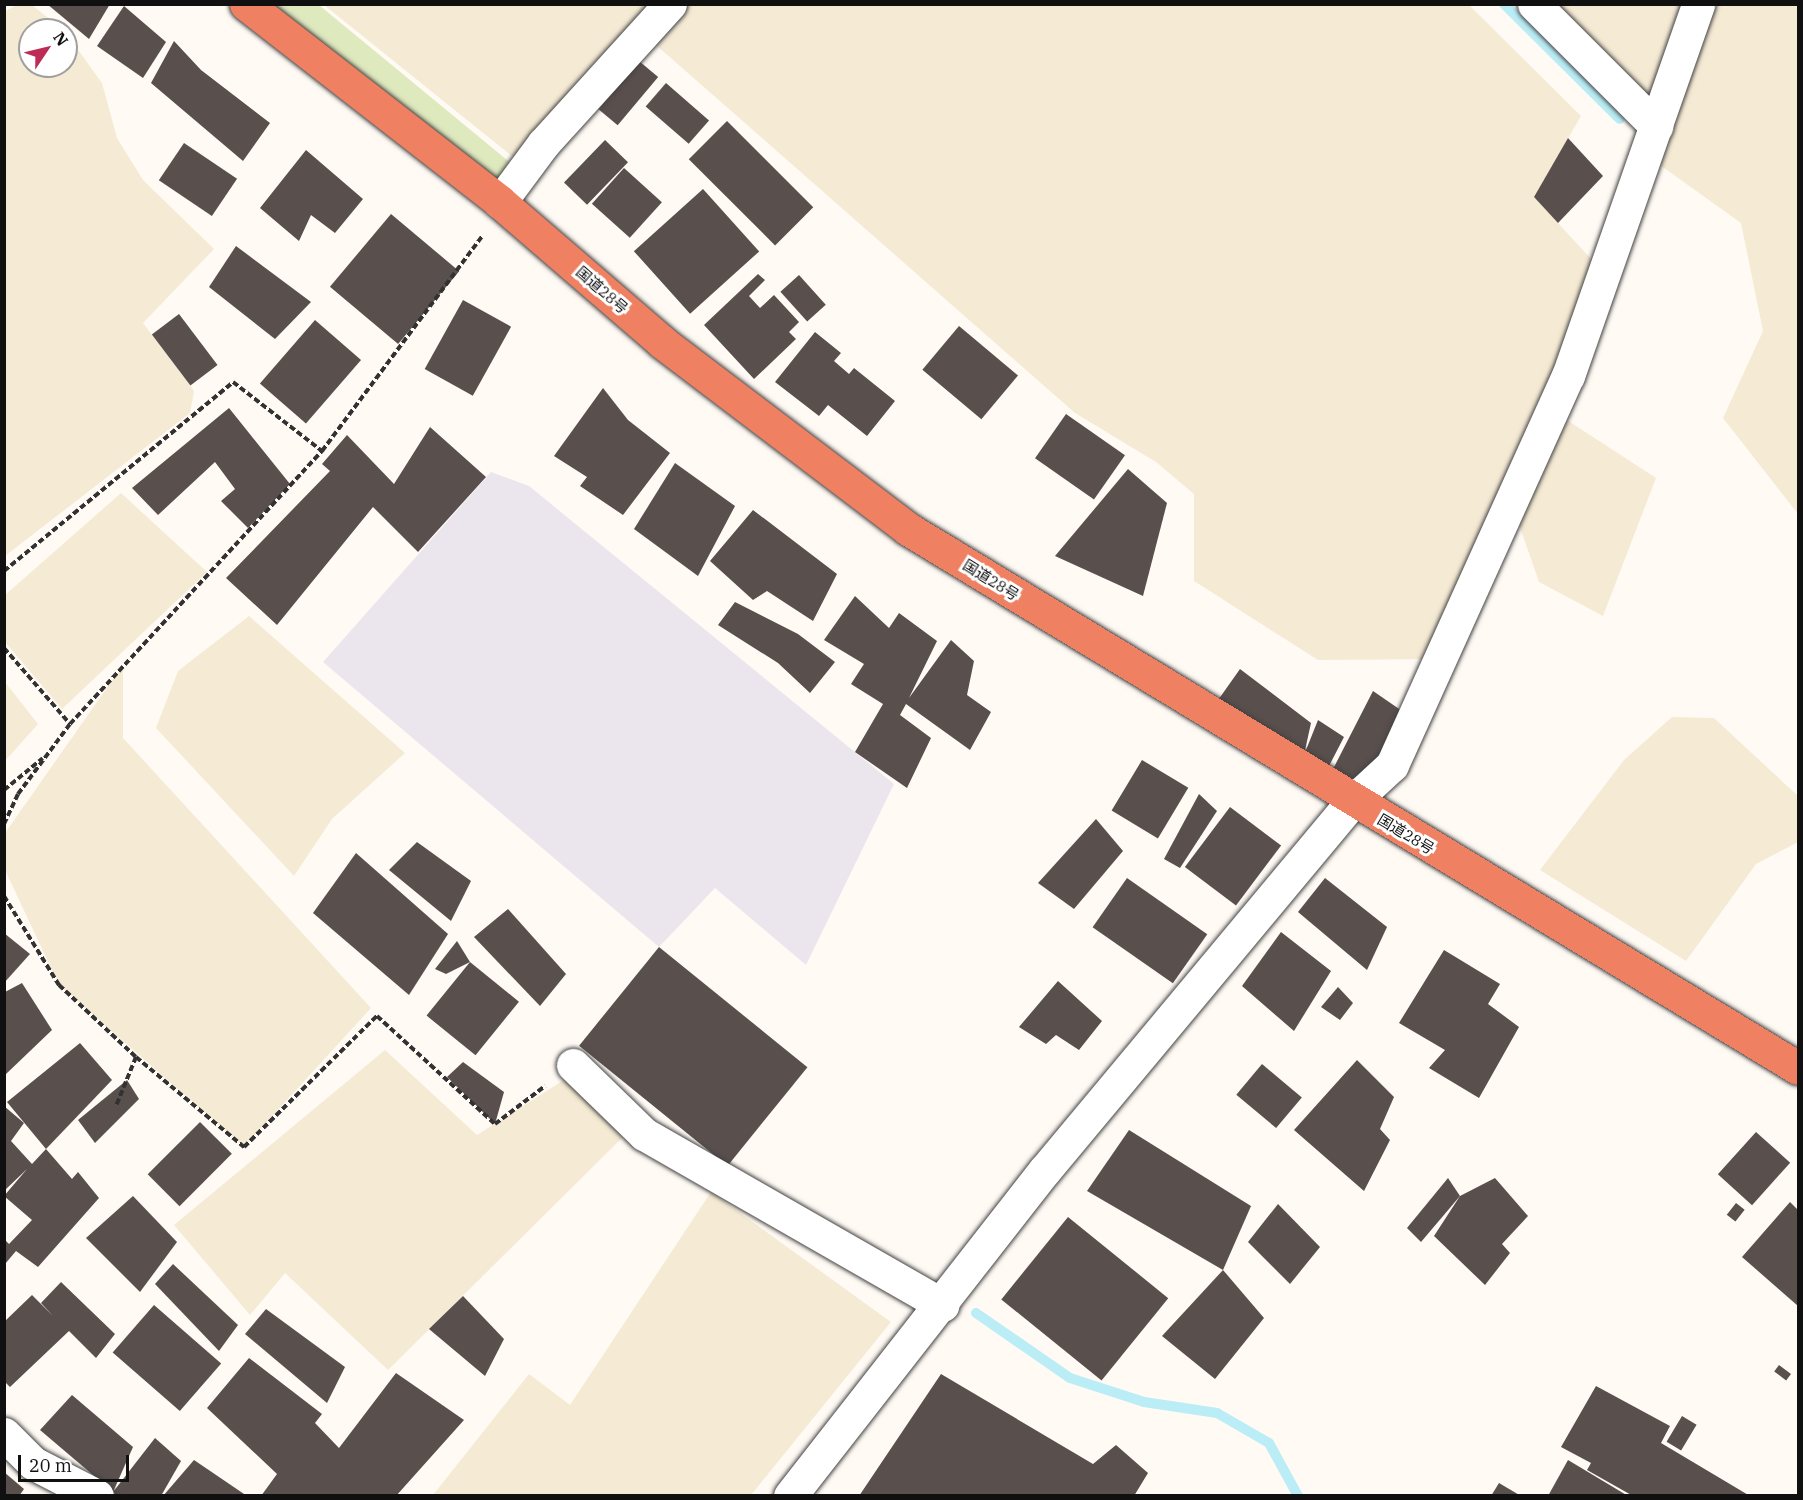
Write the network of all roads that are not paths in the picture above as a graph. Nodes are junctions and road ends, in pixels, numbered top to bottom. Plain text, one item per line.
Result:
1 (246, 4) edge
2 (670, 4) edge
3 (1534, 4) edge
4 (1698, 4) edge
5 (1656, 126) junction
6 (500, 202) junction
7 (1352, 802) junction
8 (573, 1065) road end
9 (1798, 1068) edge
10 (942, 1305) junction
11 (4, 1434) edge
12 (98, 1496) edge
13 (790, 1496) edge

1 - 6 highway, 国道28号
2 - 6 street
3 - 5 street
4 - 5 street
5 - 7 street
6 - 7 highway, 国道28号
7 - 9 highway, 国道28号
7 - 10 street
8 - 10 street
10 - 13 street
11 - 12 street

